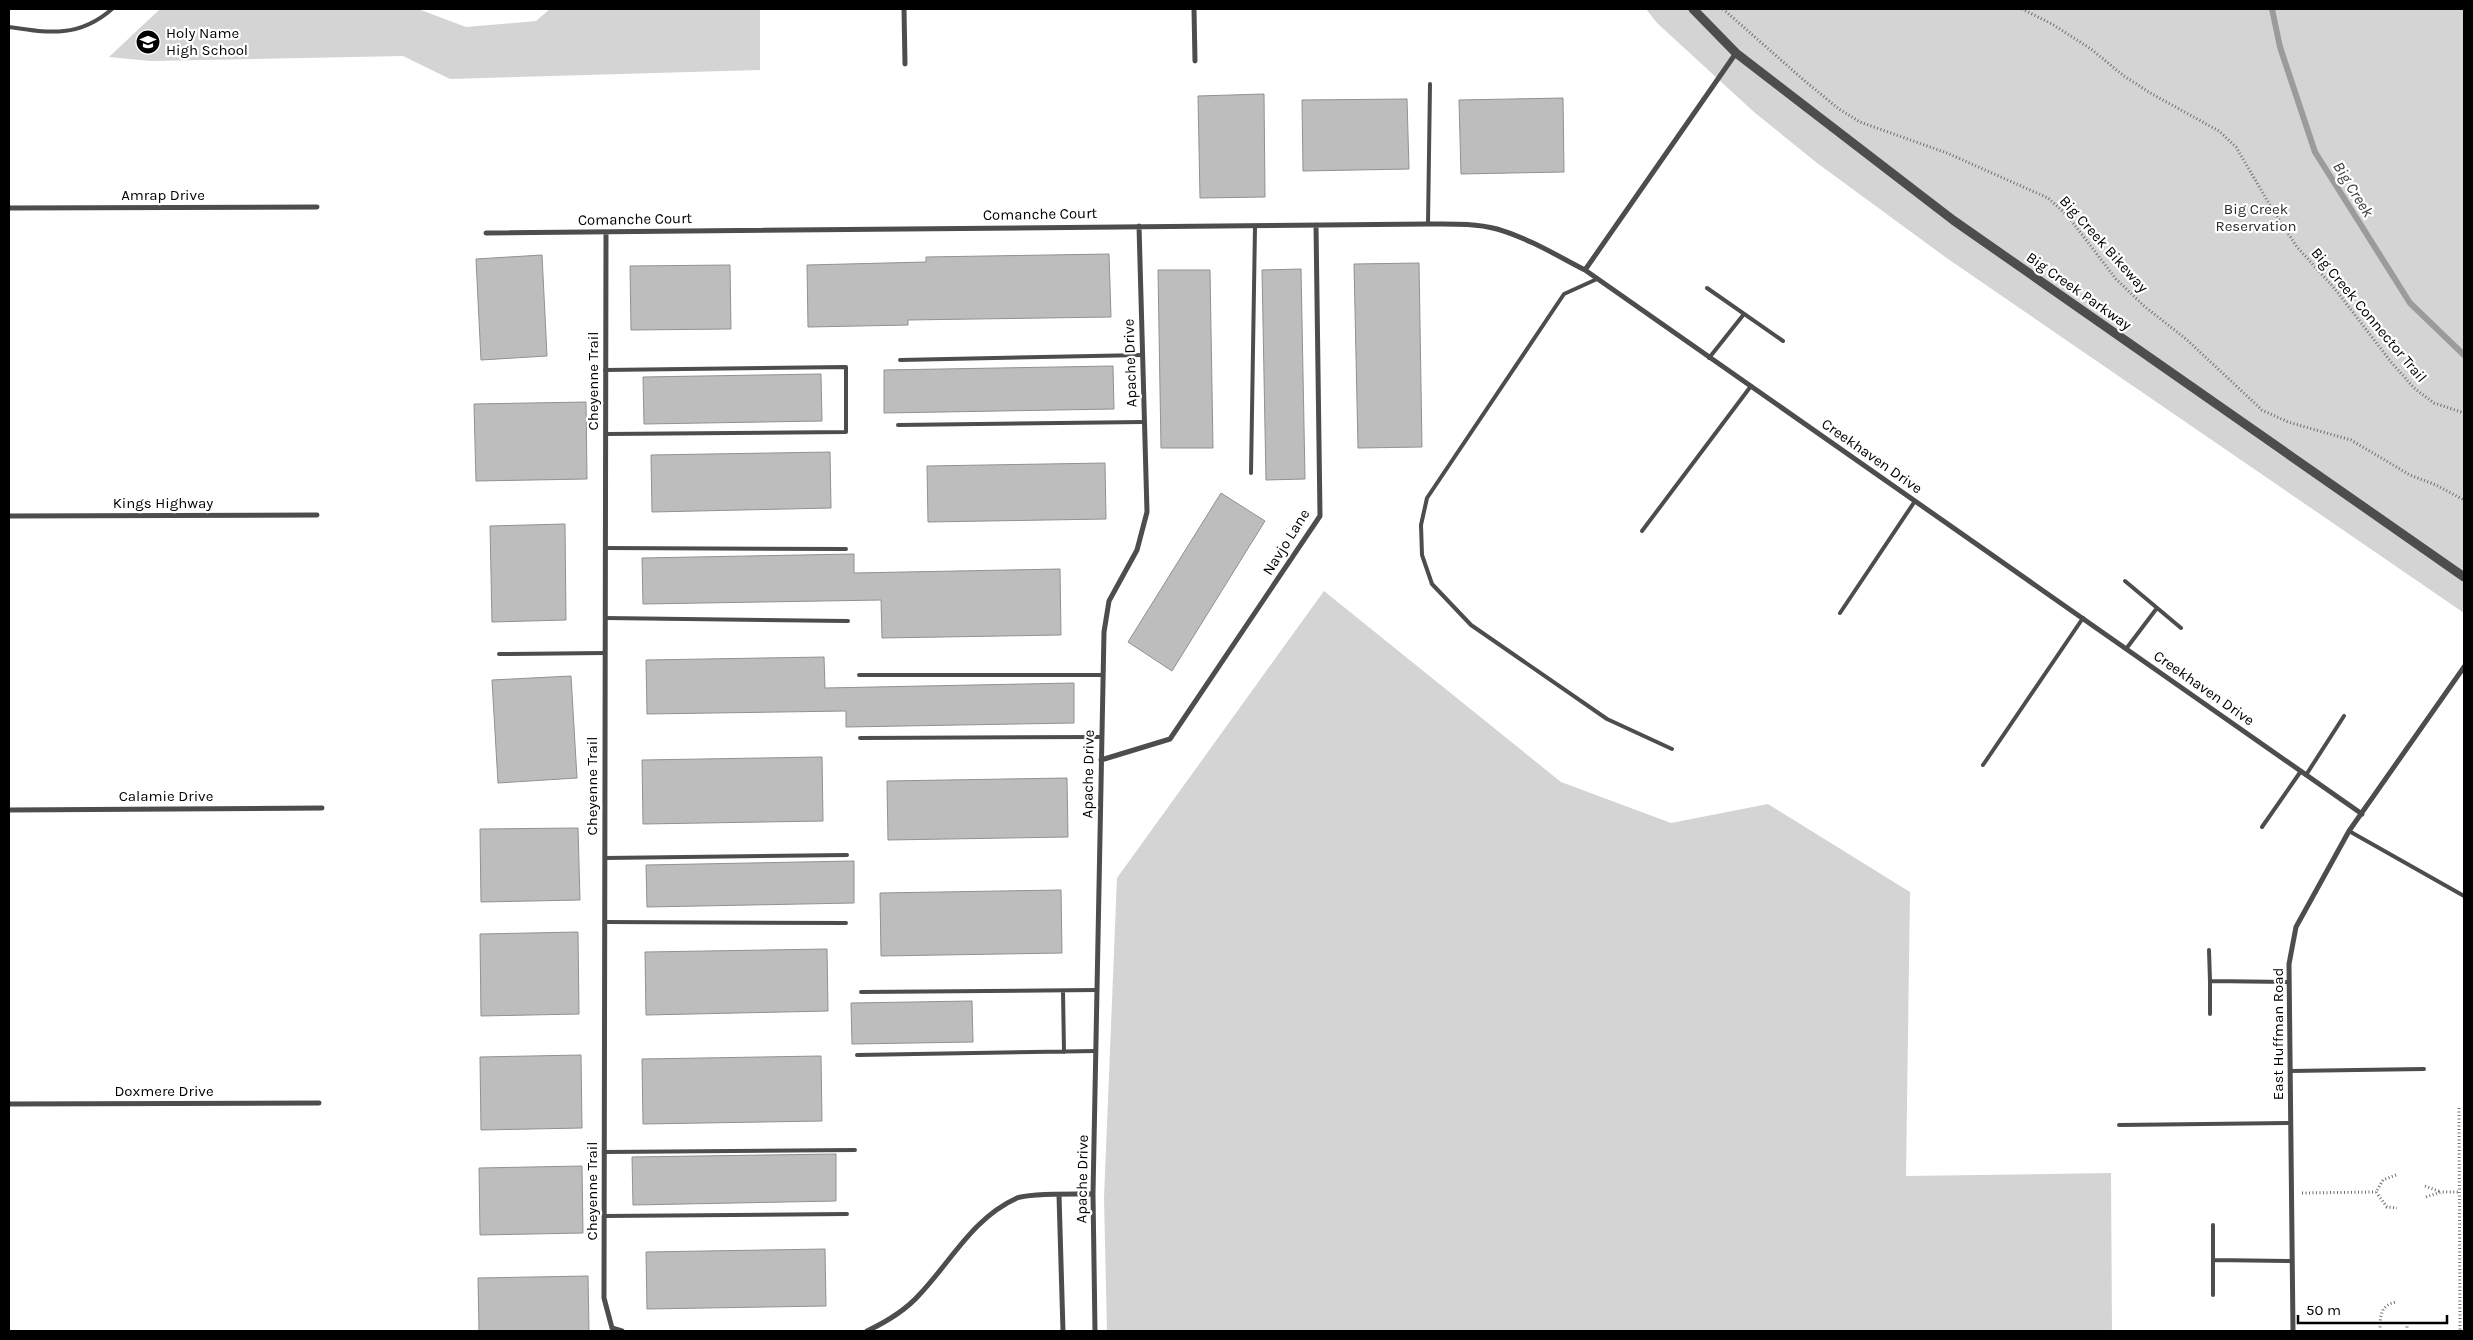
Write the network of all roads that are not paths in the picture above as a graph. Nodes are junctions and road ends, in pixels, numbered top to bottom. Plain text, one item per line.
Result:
1 (112, 9) edge
2 (904, 9) edge
3 (1194, 9) edge
4 (1693, 9) edge
5 (9, 27) edge
6 (1736, 53) junction
7 (1195, 61) dead end
8 (905, 64) dead end
9 (1430, 84) dead end
10 (317, 207) dead end
11 (9, 208) edge
12 (1428, 224) junction
13 (1316, 225) junction
14 (1139, 226) junction
15 (1255, 227) junction
16 (606, 232) junction
17 (486, 233) dead end
18 (1585, 270) junction
19 (1597, 279) junction
20 (1707, 288) dead end
21 (1744, 314) junction
22 (1782, 341) dead end
23 (1143, 356) junction
24 (1710, 358) junction
25 (900, 360) dead end
26 (606, 370) junction
27 (1751, 386) junction
28 (1144, 422) junction
29 (898, 425) dead end
30 (606, 434) junction
31 (1251, 473) dead end
32 (1915, 501) junction
33 (317, 515) dead end
34 (9, 516) edge
35 (1642, 531) dead end
36 (605, 548) junction
37 (846, 549) dead end
38 (2464, 577) edge
39 (2125, 581) dead end
40 (2157, 608) junction
41 (1840, 613) dead end
42 (605, 618) junction
43 (2083, 618) junction
44 (848, 621) dead end
45 (2181, 628) dead end
46 (2126, 649) junction
47 (605, 653) junction
48 (500, 654) dead end
49 (2464, 667) edge
50 (859, 674) dead end
51 (1103, 675) junction
52 (2344, 716) dead end
53 (1102, 737) junction
54 (860, 738) dead end
55 (1672, 749) dead end
56 (1101, 760) junction
57 (1983, 765) dead end
58 (2301, 771) junction
59 (2306, 775) junction
60 (322, 808) dead end
61 (9, 810) edge
62 (2362, 814) junction
63 (2262, 827) dead end
64 (2349, 831) junction
65 (848, 855) dead end
66 (605, 858) junction
67 (2464, 896) edge
68 (605, 922) junction
69 (846, 923) dead end
70 (2209, 950) dead end
71 (2210, 981) junction
72 (2290, 982) junction
73 (1097, 990) junction
74 (1063, 991) junction
75 (861, 992) dead end
76 (2210, 1014) dead end
77 (1096, 1051) junction
78 (1064, 1052) junction
79 (857, 1055) dead end
80 (2424, 1068) dead end
81 (2290, 1071) junction
82 (319, 1103) dead end
83 (9, 1104) edge
84 (2291, 1123) junction
85 (2119, 1125) dead end
86 (855, 1150) dead end
87 (604, 1152) junction
88 (1093, 1194) junction
89 (1059, 1195) junction
90 (847, 1214) dead end
91 (604, 1216) junction
92 (2213, 1225) dead end
93 (2213, 1260) junction
94 (2292, 1261) junction
95 (2213, 1295) dead end
96 (622, 1331) edge
97 (868, 1331) edge
98 (1063, 1331) edge
99 (1095, 1331) edge
100 (2293, 1331) edge

1 - 5 lane
2 - 8 street
3 - 7 street
4 - 6 street, Big Creek Parkway
6 - 18 street
6 - 38 street, Big Creek Parkway
9 - 12 lane
10 - 11 street, Amrap Drive
12 - 13 street, Comanche Court
12 - 18 street, Comanche Court
13 - 15 street, Comanche Court
13 - 56 street, Navjo Lane
14 - 15 street, Comanche Court
14 - 16 street, Comanche Court
14 - 23 street, Apache Drive
15 - 31 lane
16 - 17 street, Comanche Court
16 - 26 street, Cheyenne Trail
18 - 19 street, Creekhaven Drive
19 - 24 street, Creekhaven Drive
19 - 55 lane
20 - 21 lane
21 - 22 lane
21 - 24 lane
23 - 25 lane
23 - 28 street, Apache Drive
24 - 27 street, Creekhaven Drive
26 - 30 street, Cheyenne Trail
26 - 30 lane
27 - 32 street, Creekhaven Drive
27 - 35 lane
28 - 29 lane
28 - 51 street, Apache Drive
30 - 36 street, Cheyenne Trail
32 - 41 lane
32 - 43 street, Creekhaven Drive
33 - 34 street, Kings Highway
36 - 37 lane
36 - 42 street, Cheyenne Trail
39 - 40 lane
40 - 45 lane
40 - 46 lane
42 - 44 lane
42 - 47 street, Cheyenne Trail
43 - 46 street, Creekhaven Drive
43 - 57 lane
46 - 58 street, Creekhaven Drive
47 - 48 lane
47 - 66 street, Cheyenne Trail
49 - 62 street, East Huffman Road
50 - 51 lane
51 - 53 street, Apache Drive
52 - 59 lane
53 - 54 lane
53 - 56 street, Apache Drive
56 - 73 street, Apache Drive
58 - 59 street, Creekhaven Drive
58 - 63 lane
59 - 62 street, Creekhaven Drive
60 - 61 street, Calamie Drive
62 - 64 street, East Huffman Road
64 - 67 lane
64 - 72 street, East Huffman Road
65 - 66 lane
66 - 68 street, Cheyenne Trail
68 - 69 lane
68 - 87 street, Cheyenne Trail
70 - 71 lane
71 - 72 lane
71 - 76 lane
72 - 81 street, East Huffman Road
73 - 74 lane
73 - 77 street, Apache Drive
74 - 75 lane
74 - 78 lane
77 - 78 lane
77 - 88 street, Apache Drive
78 - 79 lane
80 - 81 lane
81 - 84 street, East Huffman Road
82 - 83 street, Doxmere Drive
84 - 85 lane
84 - 94 street, East Huffman Road
86 - 87 lane
87 - 91 street, Cheyenne Trail
88 - 89 street
88 - 99 street, Apache Drive
89 - 97 street
89 - 98 street, Apache Drive
90 - 91 lane
91 - 96 street, Cheyenne Trail
92 - 93 lane
93 - 94 lane
93 - 95 lane
94 - 100 street, East Huffman Road

